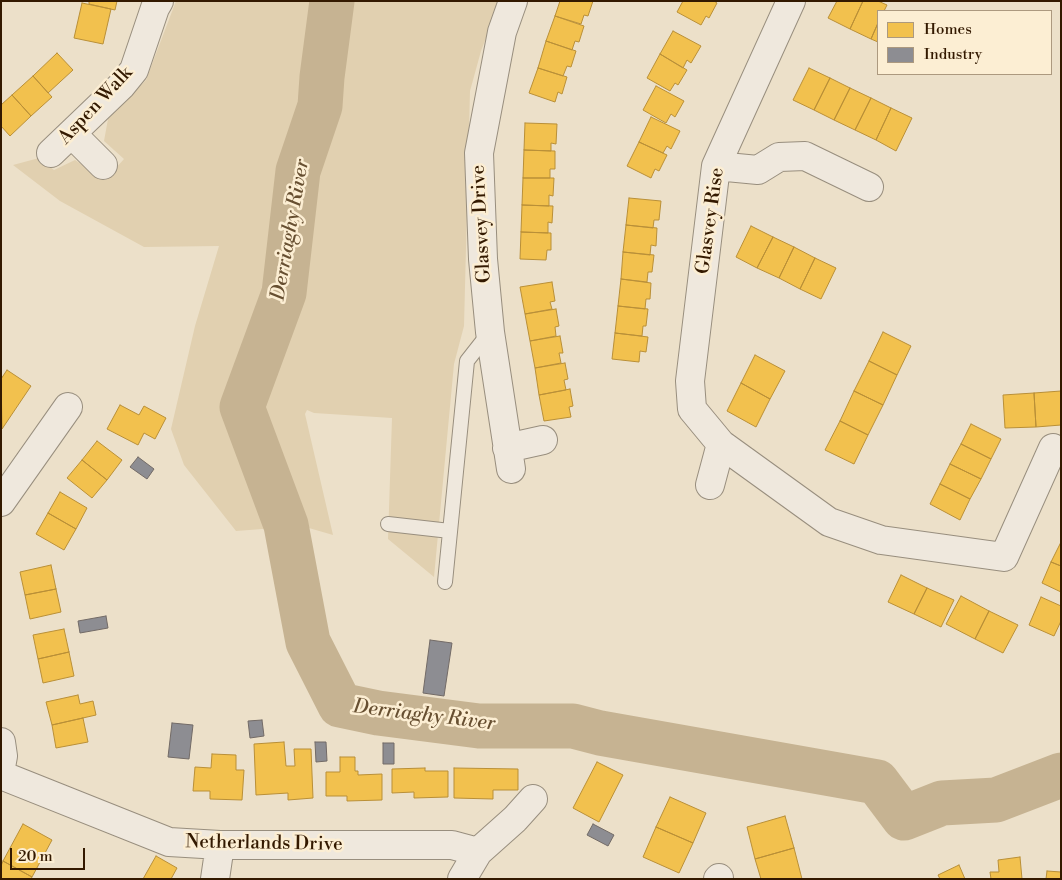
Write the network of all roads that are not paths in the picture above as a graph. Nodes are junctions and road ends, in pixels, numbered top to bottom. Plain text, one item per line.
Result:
1 (159, 1) edge
2 (513, 1) edge
3 (791, 1) edge
4 (72, 134) junction
5 (51, 154) dead end
6 (103, 165) dead end
7 (716, 166) junction
8 (869, 188) dead end
9 (490, 332) junction
10 (68, 407) dead end
11 (543, 440) dead end
12 (721, 444) junction
13 (1053, 448) dead end
14 (710, 485) dead end
15 (1, 502) edge
16 (388, 524) dead end
17 (450, 531) junction
18 (445, 582) dead end
19 (1, 742) edge
20 (1, 767) edge
21 (1, 775) edge
22 (533, 799) dead end
23 (220, 845) junction
24 (478, 852) junction
25 (215, 879) edge
26 (462, 879) edge

1 - 4 street, Aspen Walk
2 - 9 street, Glasvey Drive
3 - 7 street, Glasvey Rise
4 - 5 street, Aspen Walk
4 - 6 street
7 - 8 street
7 - 12 street, Glasvey Rise
9 - 11 street, Glasvey Drive
9 - 17 lane
10 - 15 street
12 - 13 street, Glasvey Rise
12 - 14 street
16 - 17 lane
17 - 18 lane
19 - 20 street
21 - 23 street, Netherlands Drive
22 - 24 street
23 - 24 street, Netherlands Drive
23 - 25 street
24 - 26 street

